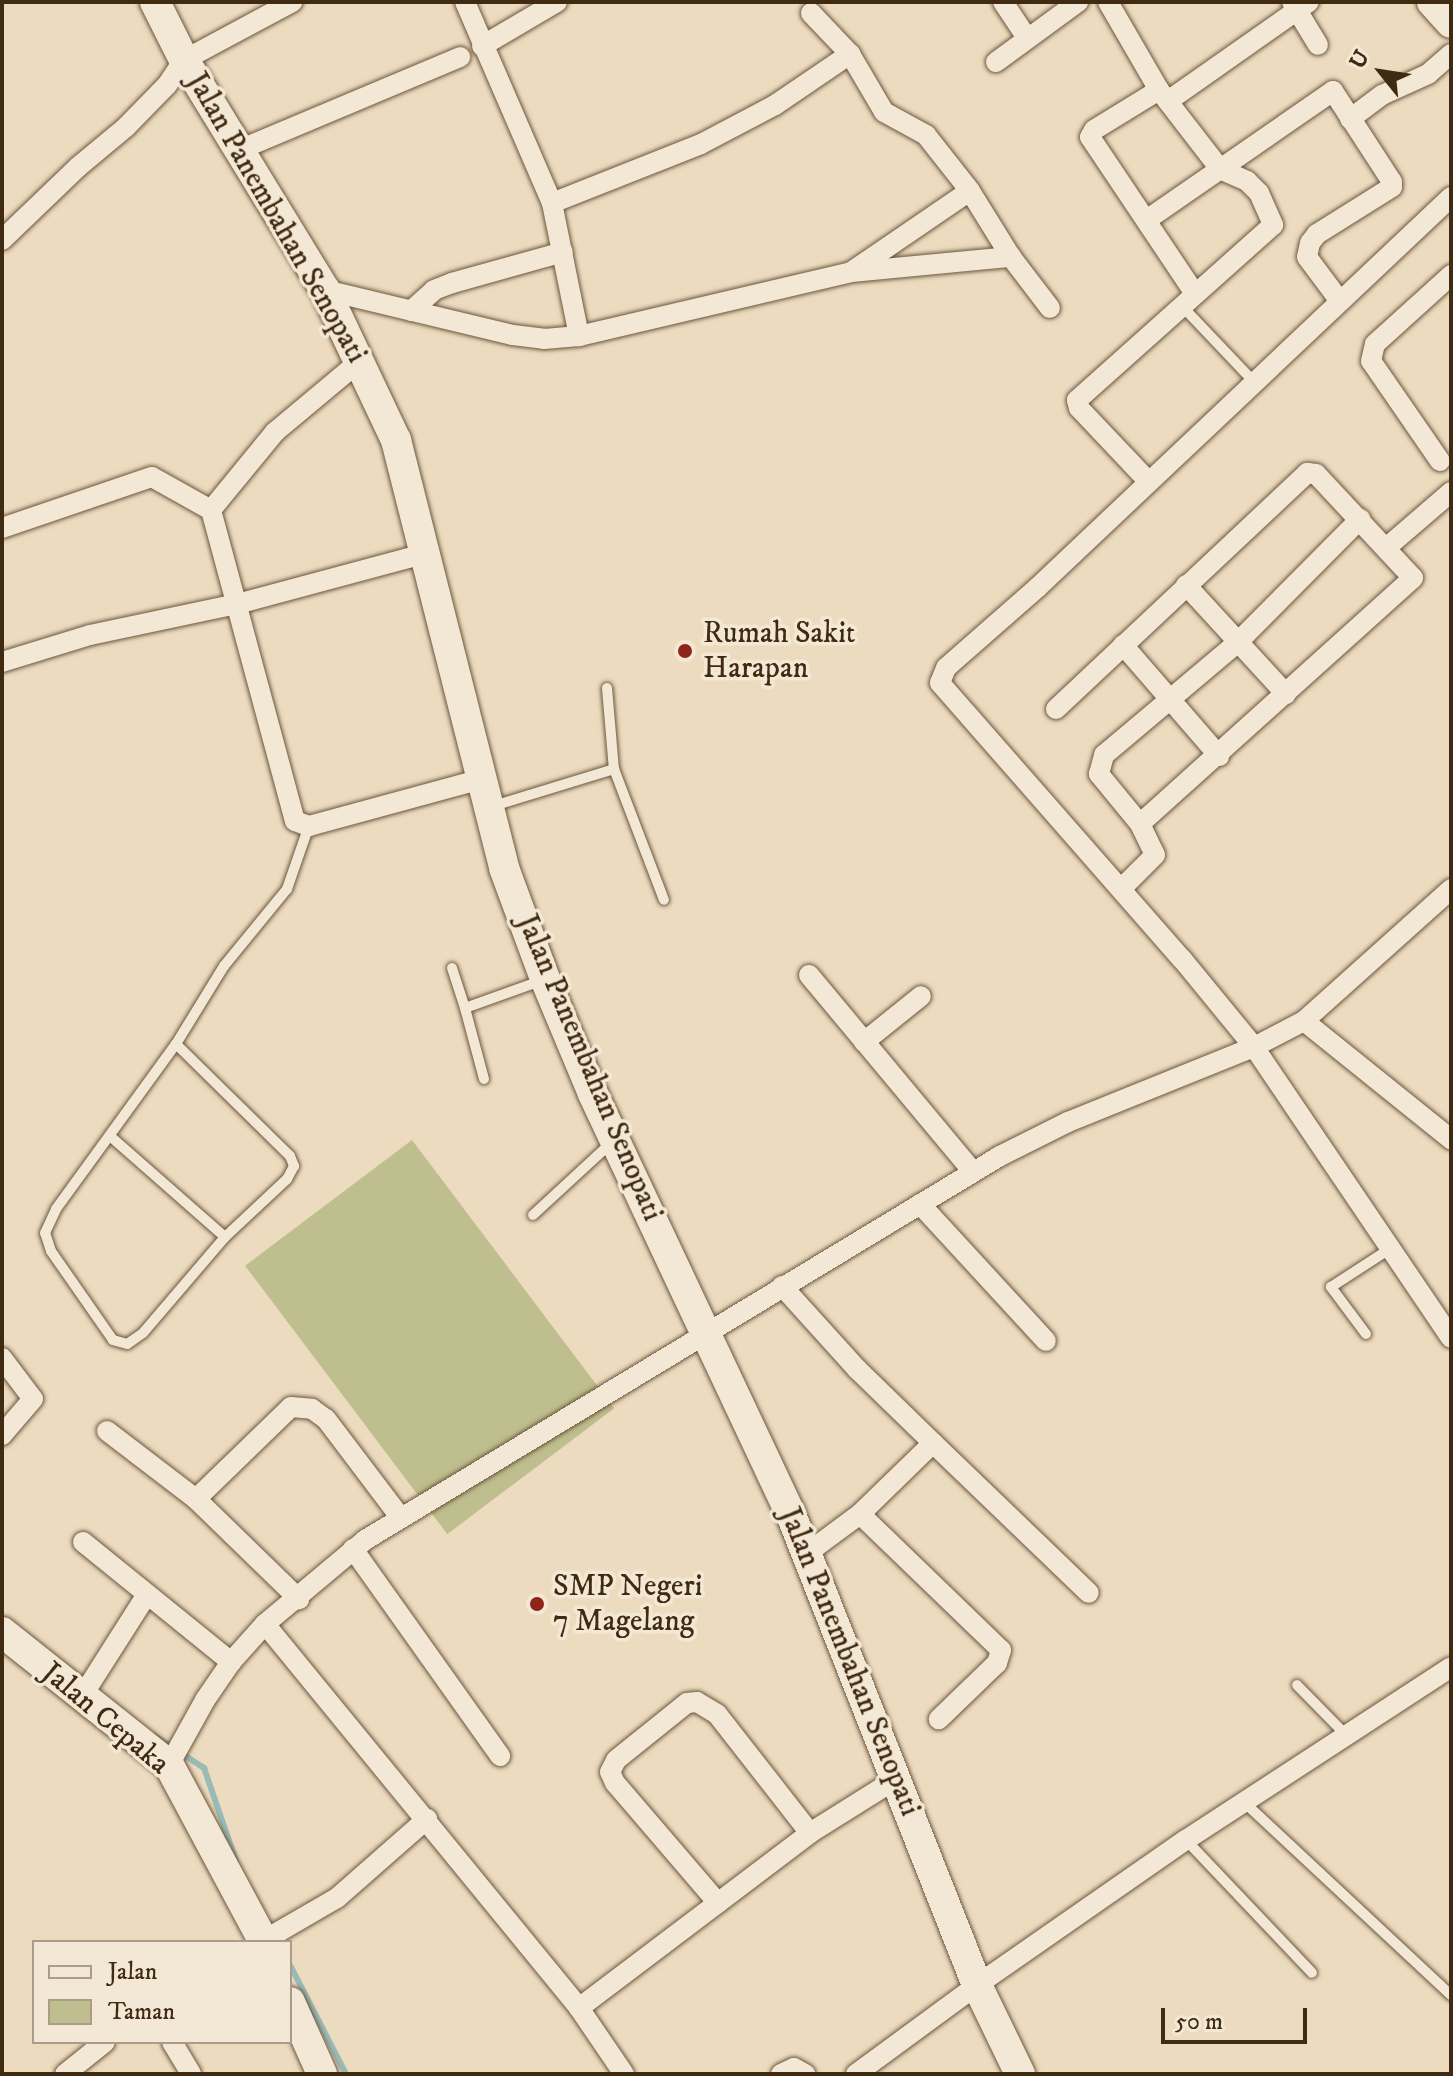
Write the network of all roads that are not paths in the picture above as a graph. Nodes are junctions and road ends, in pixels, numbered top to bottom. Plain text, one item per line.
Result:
1 (155, 2) edge
2 (292, 2) edge
3 (465, 2) edge
4 (557, 2) edge
5 (1003, 2) edge
6 (1078, 2) edge
7 (1108, 2) edge
8 (1432, 2) edge
9 (1299, 6) edge
10 (811, 13) dead end
11 (1451, 23) edge
12 (1027, 38) junction
13 (1318, 45) dead end
14 (482, 46) junction
15 (850, 54) junction
16 (1451, 54) edge
17 (460, 57) dead end
18 (184, 60) junction
19 (996, 62) dead end
20 (1163, 96) junction
21 (1350, 119) junction
22 (239, 150) junction
23 (1220, 169) junction
24 (970, 191) junction
25 (1451, 197) edge
26 (552, 203) junction
27 (1148, 219) junction
28 (2, 240) edge
29 (563, 252) junction
30 (1011, 257) junction
31 (851, 272) junction
32 (1451, 275) edge
33 (325, 290) junction
34 (1188, 300) junction
35 (1339, 300) junction
36 (1050, 308) dead end
37 (411, 311) junction
38 (579, 336) junction
39 (360, 361) junction
40 (1253, 381) junction
41 (1447, 463) edge
42 (1148, 481) junction
43 (1451, 492) edge
44 (211, 510) junction
45 (1360, 519) junction
46 (2, 528) edge
47 (1386, 548) junction
48 (424, 554) junction
49 (1186, 585) junction
50 (237, 604) junction
51 (1237, 643) junction
52 (1123, 645) junction
53 (2, 662) edge
54 (607, 688) dead end
55 (1286, 694) junction
56 (1170, 702) junction
57 (1056, 709) dead end
58 (1219, 756) junction
59 (614, 769) junction
60 (486, 793) junction
61 (1140, 824) junction
62 (309, 826) junction
63 (1121, 889) junction
64 (1451, 889) edge
65 (664, 900) dead end
66 (452, 968) dead end
67 (809, 975) dead end
68 (545, 979) junction
69 (921, 996) dead end
70 (465, 1008) junction
71 (1304, 1021) junction
72 (864, 1042) junction
73 (176, 1044) junction
74 (1254, 1047) junction
75 (484, 1079) dead end
76 (110, 1136) junction
77 (1451, 1139) edge
78 (615, 1140) junction
79 (973, 1172) junction
80 (920, 1204) junction
81 (533, 1215) dead end
82 (225, 1237) junction
83 (1388, 1250) junction
84 (782, 1286) junction
85 (1366, 1334) dead end
86 (706, 1335) junction
87 (1451, 1338) edge
88 (1046, 1341) dead end
89 (2, 1358) edge
90 (107, 1431) dead end
91 (2, 1435) edge
92 (933, 1443) junction
93 (196, 1499) junction
94 (860, 1514) junction
95 (401, 1518) junction
96 (83, 1542) dead end
97 (353, 1549) junction
98 (806, 1554) junction
99 (1089, 1593) dead end
100 (146, 1596) junction
101 (299, 1599) junction
102 (265, 1624) junction
103 (2, 1632) edge
104 (231, 1662) junction
105 (1451, 1667) edge
106 (1297, 1685) dead end
107 (81, 1698) junction
108 (939, 1719) dead end
109 (1347, 1736) junction
110 (500, 1756) dead end
111 (169, 1765) junction
112 (896, 1779) junction
113 (1245, 1803) junction
114 (427, 1819) junction
115 (810, 1833) junction
116 (1186, 1840) junction
117 (718, 1903) junction
118 (262, 1940) edge
119 (266, 1940) edge
120 (1312, 1973) dead end
121 (977, 1985) junction
122 (1451, 1995) edge
123 (292, 2006) edge
124 (579, 2008) junction
125 (102, 2044) edge
126 (173, 2044) edge
127 (86, 2056) junction
128 (65, 2074) edge
129 (97, 2074) edge
130 (191, 2074) edge
131 (322, 2074) edge
132 (624, 2074) edge
133 (781, 2074) edge
134 (805, 2074) edge
135 (856, 2074) edge
136 (1020, 2074) edge

1 - 18 main road, Jalan Panembahan Senopati
2 - 18 street
3 - 14 street
4 - 14 street
5 - 12 street
6 - 12 street
7 - 20 street
8 - 11 main road
9 - 13 street
9 - 20 street
10 - 15 street
12 - 19 street
14 - 26 street
15 - 24 street
15 - 26 street
16 - 21 street
17 - 22 street
18 - 22 main road, Jalan Panembahan Senopati
18 - 28 street
20 - 23 street
20 - 27 street
21 - 23 street
21 - 35 street
22 - 33 main road, Jalan Panembahan Senopati
23 - 27 street
23 - 34 street
24 - 30 street
24 - 31 street
25 - 35 street
26 - 29 street
27 - 34 street
29 - 37 street
29 - 38 street
30 - 31 street
30 - 36 street
31 - 38 street
32 - 41 street
33 - 37 street
33 - 39 main road, Jalan Panembahan Senopati
34 - 40 lane
34 - 42 street
35 - 40 street
37 - 38 street
39 - 44 street
39 - 48 main road, Jalan Panembahan Senopati
40 - 42 street
42 - 63 street
43 - 47 street
44 - 46 street
44 - 50 street
45 - 47 street
45 - 49 street
45 - 51 street
47 - 55 street
48 - 50 street
48 - 60 main road, Jalan Panembahan Senopati
49 - 51 street
49 - 52 street
50 - 53 street
50 - 62 street
51 - 55 street
51 - 56 street
52 - 56 street
52 - 57 street
54 - 59 lane
55 - 58 street
56 - 58 street
56 - 61 street
58 - 61 street
59 - 60 lane
59 - 65 lane
60 - 62 street
60 - 68 main road, Jalan Panembahan Senopati
61 - 63 street
62 - 73 lane
63 - 74 street
64 - 71 street
66 - 70 lane
67 - 72 street
68 - 70 lane
68 - 78 main road, Jalan Panembahan Senopati
69 - 72 street
70 - 75 lane
71 - 74 street
71 - 77 street
72 - 79 street
73 - 76 lane
73 - 82 lane
74 - 79 street
74 - 83 street
76 - 82 lane
76 - 82 lane
78 - 81 lane
78 - 86 main road, Jalan Panembahan Senopati
79 - 80 street
80 - 84 street
80 - 88 street
83 - 85 lane
83 - 87 street
84 - 86 street
84 - 92 street
86 - 95 street
86 - 98 main road, Jalan Panembahan Senopati
89 - 91 street
90 - 93 street
92 - 94 street
92 - 99 street
93 - 95 street
93 - 101 street
94 - 98 street
94 - 108 street
95 - 97 street
96 - 100 street
97 - 101 street
97 - 110 street
98 - 112 main road, Jalan Panembahan Senopati
100 - 104 street
100 - 107 street
101 - 102 street
102 - 104 street
102 - 114 street
103 - 107 main road, Jalan Cepaka
104 - 111 street
105 - 109 street
106 - 109 lane
107 - 111 main road, Jalan Cepaka
109 - 113 street
111 - 118 main road, Jalan Cepaka
112 - 115 street
112 - 121 main road, Jalan Panembahan Senopati
113 - 116 street
113 - 122 lane
114 - 119 street
114 - 124 street
115 - 117 street
115 - 117 street
116 - 120 lane
116 - 121 street
117 - 124 street
121 - 135 street
121 - 136 main road, Jalan Panembahan Senopati
123 - 131 main road
124 - 132 street
125 - 127 street
126 - 130 street
127 - 128 street
127 - 129 street
133 - 134 street

